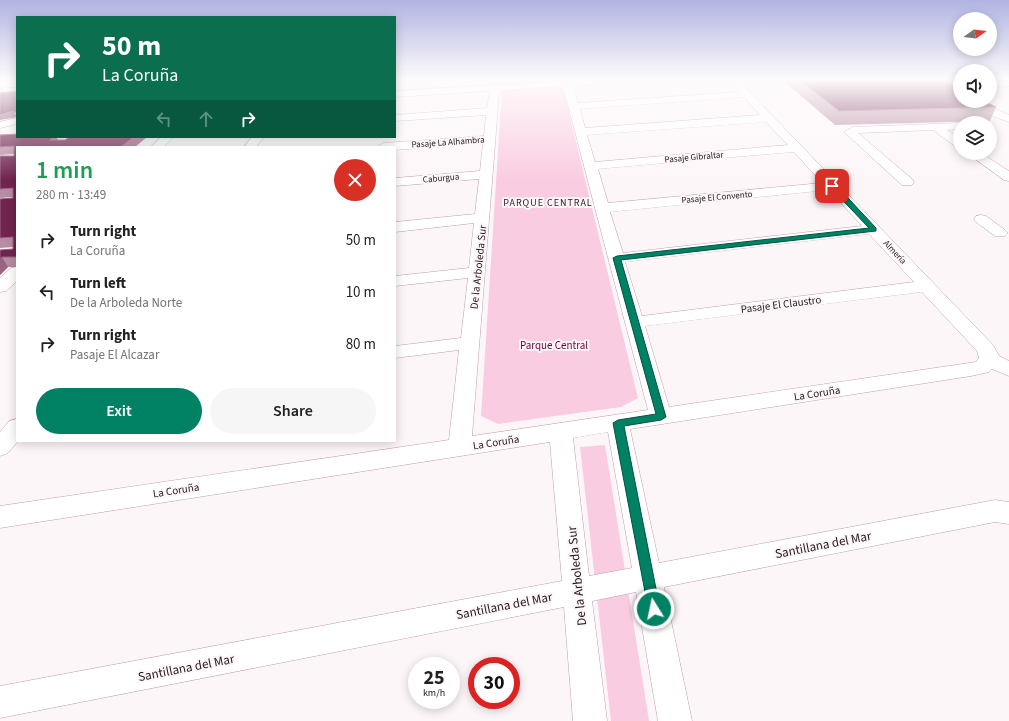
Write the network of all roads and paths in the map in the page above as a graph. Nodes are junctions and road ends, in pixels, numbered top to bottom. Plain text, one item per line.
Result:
1 (470, 113) edge
2 (493, 113) edge
3 (576, 113) edge
4 (764, 113) edge
5 (992, 113) edge
6 (396, 118) edge
7 (769, 118) junction
8 (1009, 118) edge
9 (1009, 124) edge
10 (997, 125) edge
11 (953, 126) edge
12 (936, 127) junction
13 (581, 132) junction
14 (167, 138) edge
15 (257, 138) edge
16 (490, 139) junction
17 (953, 139) edge
18 (158, 146) edge
19 (251, 146) edge
20 (396, 146) edge
21 (797, 148) junction
22 (984, 160) edge
23 (591, 166) junction
24 (487, 174) junction
25 (1009, 177) edge
26 (396, 182) edge
27 (907, 182) dead end
28 (832, 186) junction
29 (602, 208) junction
30 (482, 218) junction
31 (981, 219) dead end
32 (396, 227) edge
33 (874, 230) junction
34 (1006, 235) edge
35 (617, 258) junction
36 (477, 272) junction
37 (16, 273) edge
38 (396, 281) edge
39 (927, 286) junction
40 (0, 287) edge
41 (635, 322) junction
42 (470, 343) junction
43 (396, 352) edge
44 (999, 365) edge
45 (661, 417) junction
46 (618, 423) junction
47 (16, 427) edge
48 (562, 432) junction
49 (0, 447) edge
50 (460, 447) junction
51 (1009, 513) edge
52 (0, 517) edge
53 (648, 578) junction
54 (577, 591) junction
55 (0, 702) edge
56 (590, 721) edge
57 (675, 721) edge

1 - 6 street
2 - 16 street, De la Arboleda Sur
3 - 13 street
4 - 7 street, Almería
5 - 8 street
7 - 13 street
7 - 21 street, Almería
9 - 10 street
11 - 12 street
12 - 17 street
12 - 27 street
13 - 23 street
14 - 18 street
15 - 19 street
16 - 20 street, Pasaje La Alhambra
16 - 24 street, De la Arboleda Sur
21 - 23 street, Pasaje Gibraltar
21 - 28 street, Almería
22 - 25 street
23 - 29 street
24 - 26 street, Caburgua
24 - 30 street, De la Arboleda Sur
28 - 29 street, Pasaje El Convento
28 - 33 street, Almería
29 - 35 street
30 - 32 street
30 - 36 street, De la Arboleda Sur
31 - 34 street
33 - 35 street
33 - 39 street, Almería
35 - 41 street
36 - 38 street
36 - 42 street, De la Arboleda Sur
37 - 40 street
39 - 41 street, Pasaje El Claustro
39 - 44 street, Almería
41 - 45 street
42 - 43 street
42 - 50 street, De la Arboleda Sur
44 - 45 street, La Coruña
45 - 46 street, La Coruña
46 - 48 street, La Coruña
46 - 53 street
47 - 49 street
48 - 50 street, La Coruña
48 - 54 street, De la Arboleda Sur
50 - 52 street, La Coruña
51 - 53 street, Santillana del Mar
53 - 54 street, Santillana del Mar
53 - 57 street
54 - 55 street, Santillana del Mar
54 - 56 street, De la Arboleda Sur

